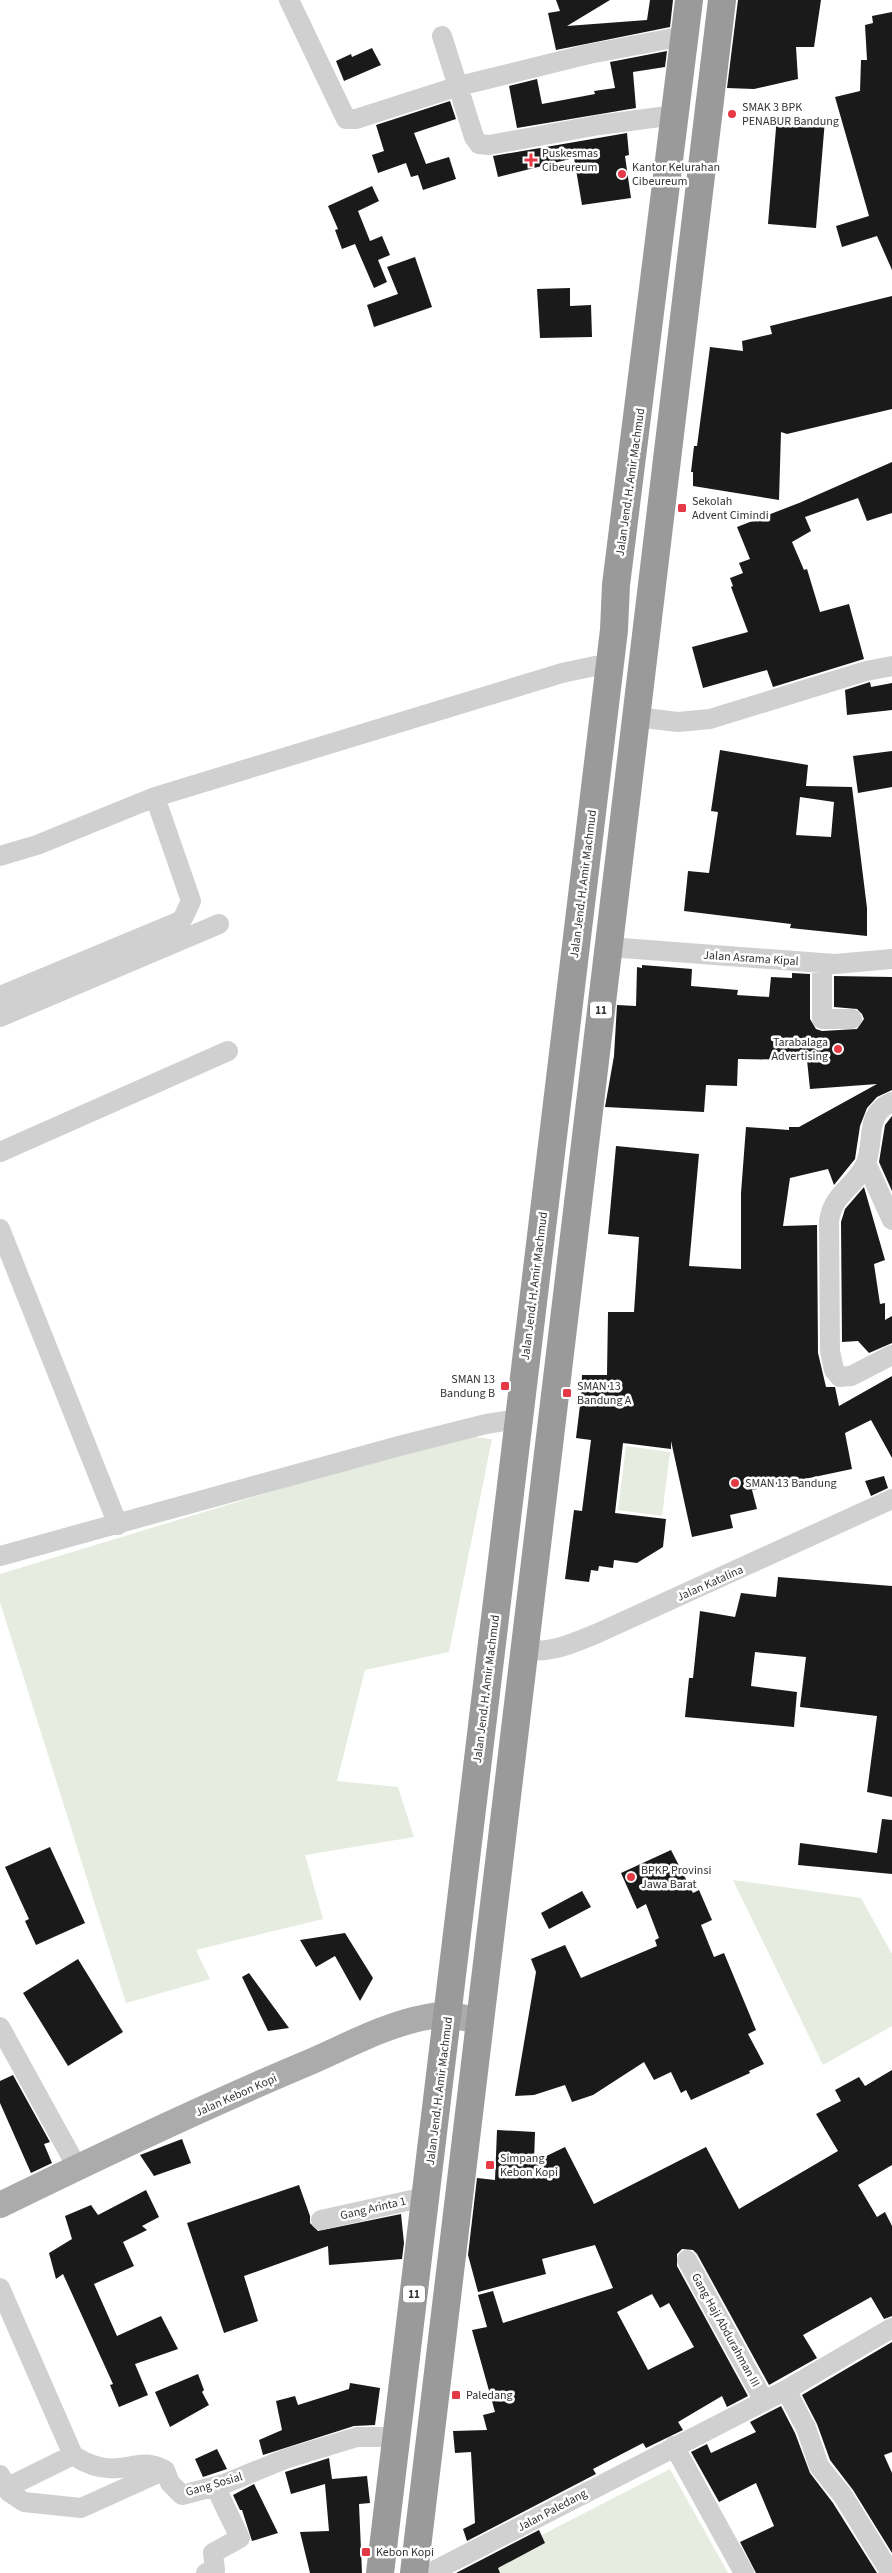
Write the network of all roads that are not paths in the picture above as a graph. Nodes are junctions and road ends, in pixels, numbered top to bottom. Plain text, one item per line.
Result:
1 (289, 0) edge
2 (689, 0) edge
3 (722, 0) edge
4 (442, 36) dead end
5 (684, 36) junction
6 (459, 86) junction
7 (675, 115) junction
8 (609, 666) junction
9 (892, 666) edge
10 (636, 717) junction
11 (156, 797) junction
12 (0, 856) edge
13 (218, 924) dead end
14 (609, 947) junction
15 (892, 959) edge
16 (822, 963) junction
17 (0, 996) edge
18 (0, 1017) edge
19 (852, 1019) dead end
20 (228, 1051) dead end
21 (892, 1102) edge
22 (553, 1134) junction
23 (586, 1137) junction
24 (0, 1152) edge
25 (866, 1163) junction
26 (546, 1192) junction
27 (579, 1194) junction
28 (892, 1220) edge
29 (0, 1229) edge
30 (892, 1355) edge
31 (518, 1419) junction
32 (892, 1499) edge
33 (118, 1525) junction
34 (0, 1556) edge
35 (524, 1650) junction
36 (448, 2015) junction
37 (479, 2020) junction
38 (0, 2027) edge
39 (77, 2167) junction
40 (425, 2197) junction
41 (0, 2205) edge
42 (321, 2220) dead end
43 (687, 2260) dead end
44 (0, 2288) edge
45 (892, 2328) edge
46 (786, 2390) junction
47 (764, 2401) junction
48 (396, 2437) junction
49 (674, 2446) junction
50 (74, 2455) junction
51 (165, 2470) junction
52 (3, 2481) edge
53 (215, 2486) junction
54 (890, 2572) dead end
55 (206, 2573) edge
56 (380, 2573) edge
57 (414, 2573) edge
58 (430, 2573) edge
59 (744, 2573) edge

1 - 6 street
2 - 5 highway, Jalan Jend. H. Amir Machmud / 11
3 - 10 highway, 11
4 - 6 street
5 - 6 street
5 - 7 highway, Jalan Jend. H. Amir Machmud / 11
6 - 7 street
7 - 8 highway, Jalan Jend. H. Amir Machmud / 11
8 - 11 street
8 - 22 highway, Jalan Jend. H. Amir Machmud / 11
9 - 10 street
10 - 14 highway, 11
11 - 12 street
11 - 17 street
13 - 18 street
14 - 16 street, Jalan Asrama Kipal
14 - 23 highway, 11
15 - 16 street, Jalan Asrama Kipal
16 - 19 street
20 - 24 street
21 - 25 street
22 - 23 highway
22 - 26 highway, Jalan Jend. H. Amir Machmud / 11
23 - 27 highway, 11
25 - 28 street
25 - 30 street
26 - 27 highway
26 - 31 highway, Jalan Jend. H. Amir Machmud / 11
27 - 35 highway, 11
29 - 33 street
31 - 33 street
31 - 36 highway, Jalan Jend. H. Amir Machmud / 11
32 - 35 street, Jalan Katalina
33 - 34 street
35 - 37 highway, 11
36 - 37 main road, Jalan Kebon Kopi
36 - 39 main road, Jalan Kebon Kopi
36 - 40 highway, Jalan Jend. H. Amir Machmud / 11
37 - 57 highway, 11
38 - 39 street
39 - 41 main road, Jalan Kebon Kopi
40 - 42 street, Gang Arinta 1
40 - 48 highway, Jalan Jend. H. Amir Machmud / 11
43 - 47 street, Gang Haji Abdurahman III
44 - 50 street
45 - 46 street, Jalan Paledang
46 - 47 street, Jalan Paledang
46 - 54 street
47 - 49 street, Jalan Paledang
48 - 53 street, Gang Sosial
48 - 56 highway, Jalan Jend. H. Amir Machmud / 11
49 - 58 street, Jalan Paledang
49 - 59 street
50 - 51 street
50 - 52 street
51 - 52 street
51 - 53 street, Gang Sosial
53 - 55 street

